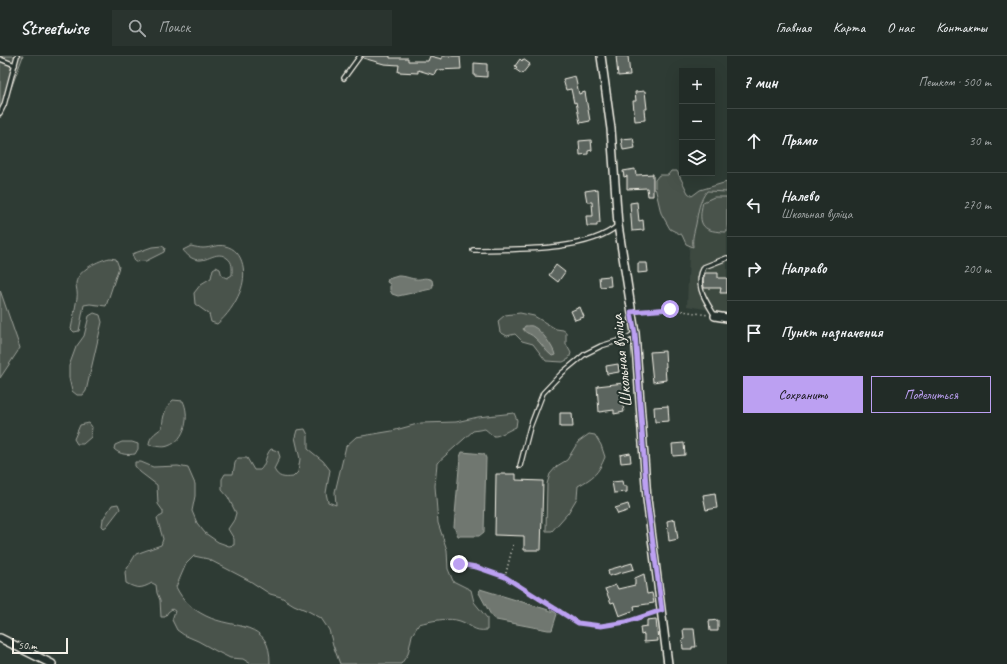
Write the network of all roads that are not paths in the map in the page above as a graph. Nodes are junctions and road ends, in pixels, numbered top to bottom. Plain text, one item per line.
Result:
1 (18, 56) edge
2 (360, 56) edge
3 (601, 56) edge
4 (0, 59) edge
5 (15, 65) junction
6 (344, 78) dead end
7 (0, 113) edge
8 (618, 225) junction
9 (473, 250) dead end
10 (727, 258) edge
11 (715, 316) joint
12 (727, 318) edge
13 (635, 333) junction
14 (520, 466) dead end
15 (0, 638) edge
16 (52, 664) edge
17 (668, 664) edge

1 - 5 lane
2 - 6 lane
3 - 8 street, Школьная вуліца
4 - 5 lane
5 - 7 lane
8 - 9 lane
8 - 13 street, Школьная вуліца
10 - 11 lane
11 - 12 street
13 - 14 lane
13 - 17 street, Школьная вуліца
15 - 16 street

